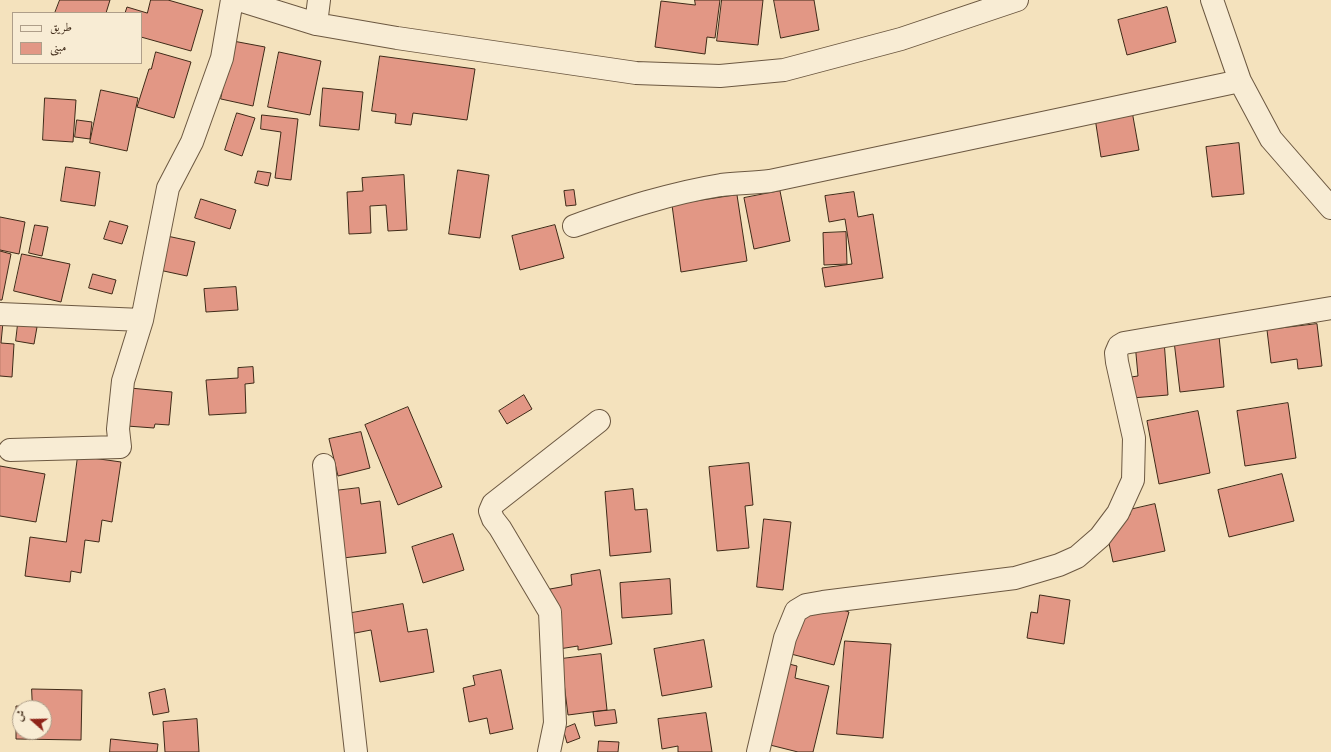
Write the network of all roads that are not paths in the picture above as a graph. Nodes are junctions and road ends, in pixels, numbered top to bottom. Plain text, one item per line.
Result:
1 (232, 0) edge
2 (239, 0) edge
3 (319, 0) edge
4 (1017, 0) edge
5 (1212, 0) edge
6 (316, 24) junction
7 (1240, 81) junction
8 (1331, 208) edge
9 (574, 226) dead end
10 (1331, 308) edge
11 (0, 314) edge
12 (142, 320) junction
13 (598, 421) dead end
14 (10, 450) dead end
15 (324, 465) dead end
16 (356, 752) edge
17 (549, 752) edge
18 (758, 752) edge

1 - 12 street
2 - 6 street
3 - 6 street
4 - 6 street
5 - 7 street
7 - 8 street
7 - 9 street
10 - 18 street
11 - 12 street
12 - 14 street
13 - 17 street
15 - 16 street

